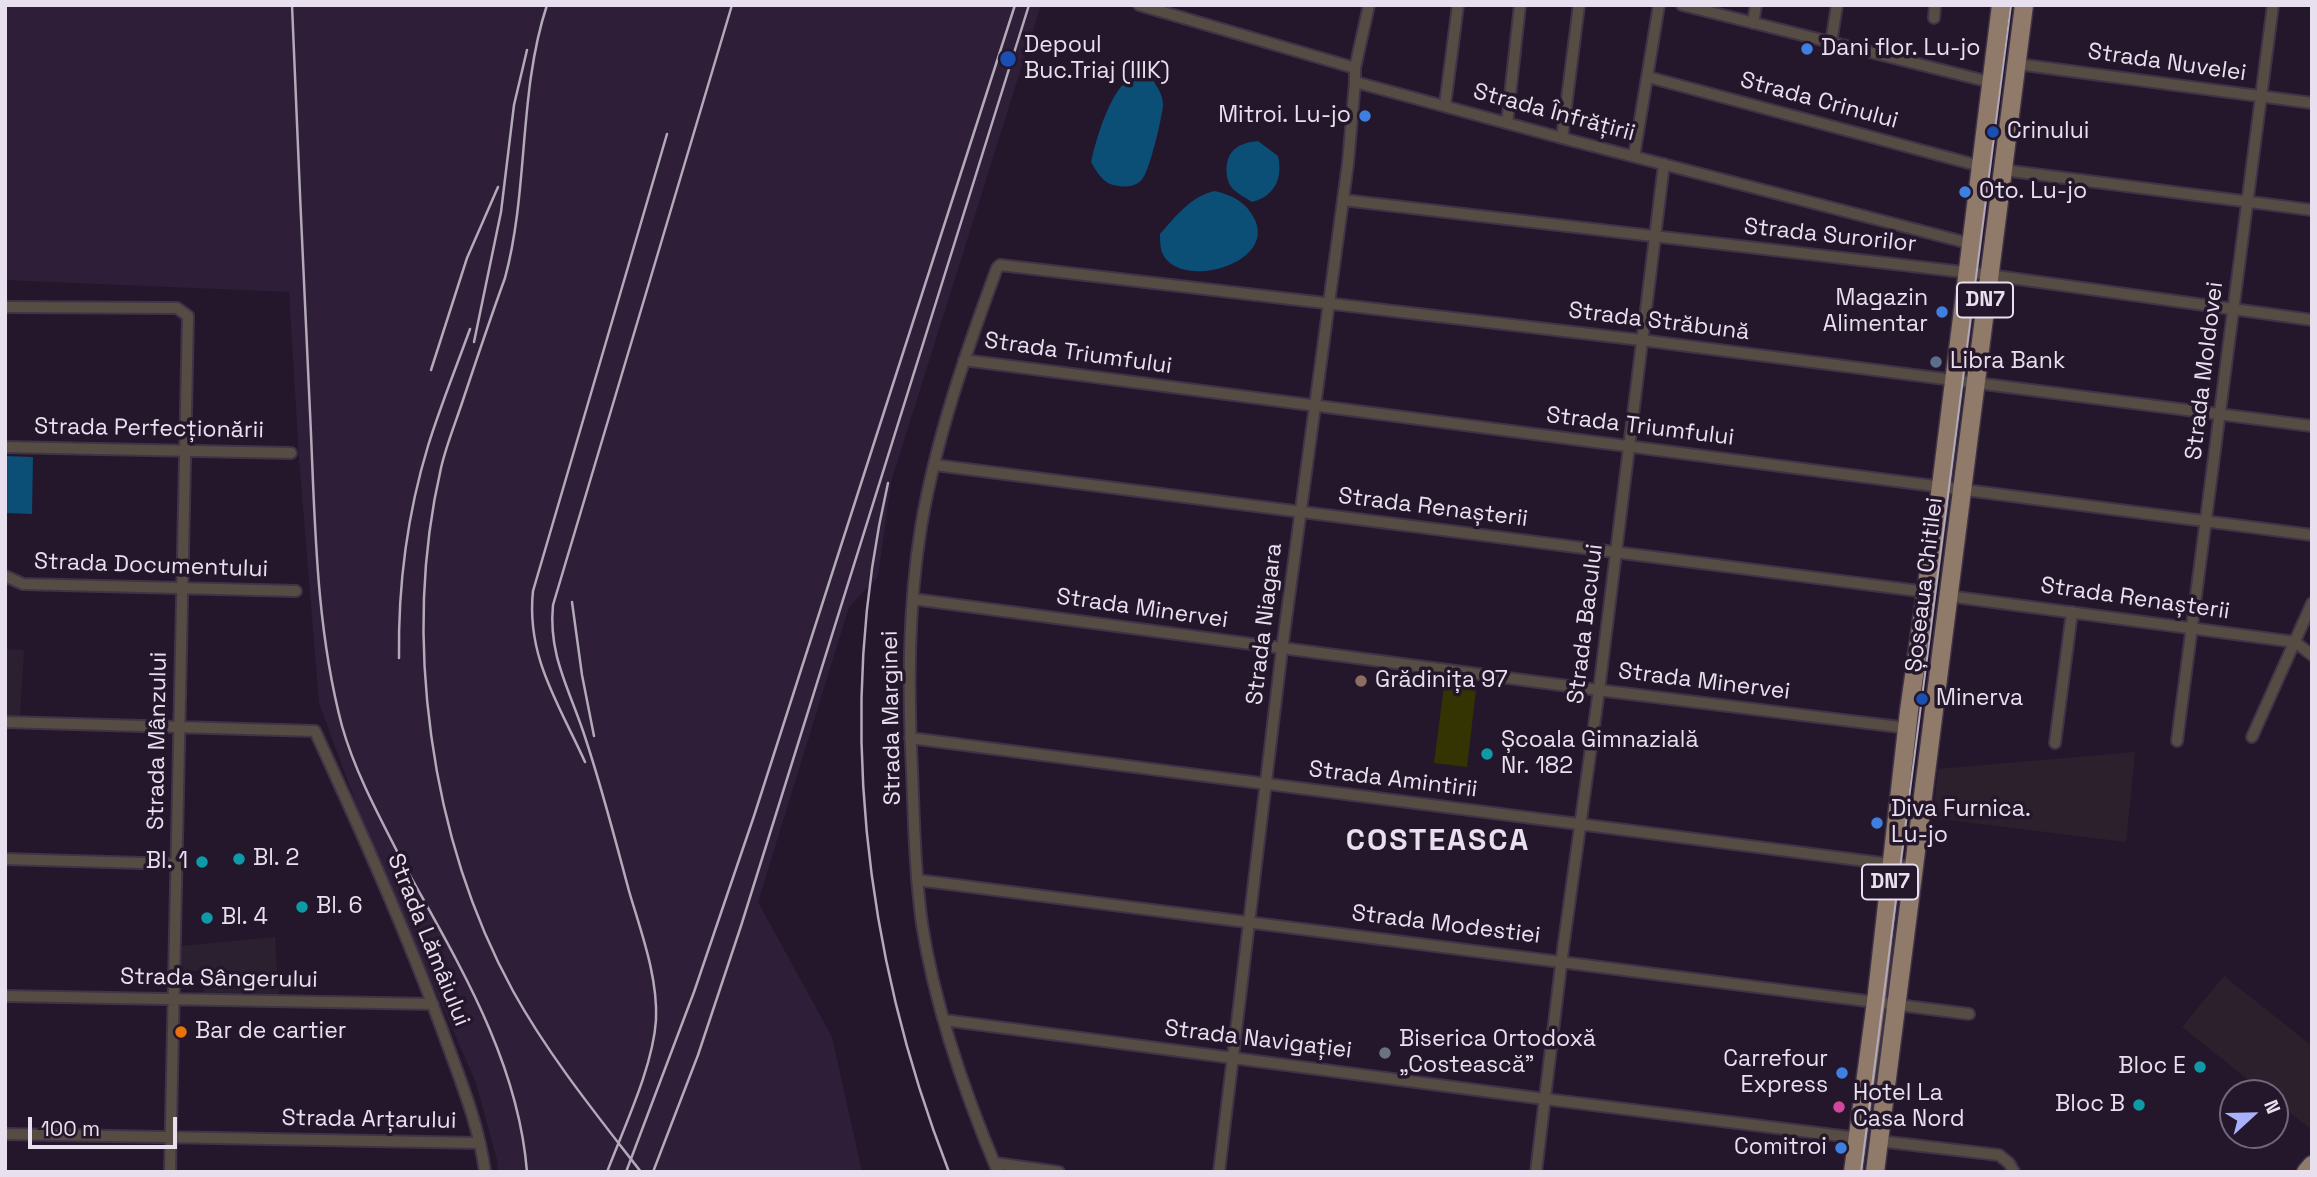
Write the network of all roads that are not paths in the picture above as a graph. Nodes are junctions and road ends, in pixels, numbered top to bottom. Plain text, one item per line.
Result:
1 (1369, 5) edge
2 (1458, 5) edge
3 (1520, 5) edge
4 (1579, 5) edge
5 (1659, 5) edge
6 (1682, 5) edge
7 (1756, 5) edge
8 (1837, 5) edge
9 (1935, 5) edge
10 (2001, 5) edge
11 (2024, 5) edge
12 (2273, 5) edge
13 (1139, 6) edge
14 (1934, 18) dead end
15 (1753, 23) junction
16 (1831, 43) junction
17 (2017, 64) junction
18 (1355, 68) junction
19 (1648, 77) junction
20 (1355, 82) junction
21 (1990, 82) junction
22 (2261, 96) junction
23 (2312, 103) edge
24 (1445, 105) junction
25 (1507, 123) junction
26 (1562, 138) junction
27 (1634, 156) junction
28 (1664, 164) junction
29 (1980, 166) junction
30 (2003, 170) junction
31 (1343, 200) junction
32 (2248, 202) junction
33 (2312, 210) edge
34 (1654, 237) junction
35 (1972, 244) junction
36 (1000, 265) joint
37 (1969, 273) junction
38 (1989, 275) junction
39 (1328, 304) junction
40 (5, 307) edge
41 (2234, 310) junction
42 (2312, 320) edge
43 (1641, 340) junction
44 (964, 360) junction
45 (1964, 382) junction
46 (1315, 406) junction
47 (2220, 415) junction
48 (2312, 426) edge
49 (5, 447) edge
50 (1628, 447) junction
51 (186, 451) junction
52 (291, 453) dead end
53 (935, 465) junction
54 (1941, 486) junction
55 (1961, 488) junction
56 (1301, 512) junction
57 (2207, 521) junction
58 (2312, 535) edge
59 (1617, 552) junction
60 (5, 576) edge
61 (181, 590) junction
62 (296, 591) dead end
63 (1927, 592) junction
64 (1948, 596) junction
65 (913, 599) junction
66 (2312, 603) edge
67 (2072, 612) junction
68 (2192, 628) junction
69 (2295, 642) junction
70 (1282, 649) junction
71 (2312, 655) edge
72 (1600, 690) junction
73 (5, 722) edge
74 (178, 728) junction
75 (1908, 728) junction
76 (2252, 737) dead end
77 (910, 738) junction
78 (2177, 741) dead end
79 (2055, 743) dead end
80 (1266, 785) junction
81 (1581, 825) junction
82 (5, 859) edge
83 (177, 864) junction
84 (1892, 864) junction
85 (1913, 867) junction
86 (917, 880) junction
87 (1249, 923) junction
88 (1562, 961) junction
89 (5, 996) edge
90 (173, 999) junction
91 (1876, 1002) junction
92 (433, 1004) junction
93 (1895, 1004) junction
94 (1969, 1014) dead end
95 (944, 1020) junction
96 (1233, 1058) junction
97 (1545, 1099) junction
98 (5, 1134) edge
99 (171, 1137) junction
100 (1858, 1138) junction
101 (1879, 1141) junction
102 (480, 1143) junction
103 (2312, 1165) edge
104 (997, 1168) edge
105 (170, 1172) edge
106 (485, 1172) edge
107 (1059, 1172) edge
108 (1219, 1172) edge
109 (1536, 1172) edge
110 (1853, 1172) edge
111 (1875, 1172) edge
112 (2014, 1172) edge
113 (2306, 1172) edge

1 - 18 street
2 - 24 street
3 - 25 street
4 - 26 street
5 - 19 street
6 - 15 street
7 - 15 street
8 - 16 street
9 - 14 street
10 - 21 main road, Șoseaua Chitilei / DN7
11 - 17 main road, Șoseaua Chitilei / DN7
12 - 22 street, Strada Moldovei
13 - 18 street
15 - 16 street
16 - 21 street
17 - 22 street, Strada Nuvelei
17 - 30 main road, Șoseaua Chitilei / DN7
18 - 20 street
19 - 27 street
19 - 29 street, Strada Crinului
20 - 24 street, Strada Înfrățirii
20 - 31 street, Strada Niagara
21 - 29 main road, Șoseaua Chitilei / DN7
22 - 23 street, Strada Nuvelei
22 - 32 street, Strada Moldovei
24 - 25 street, Strada Înfrățirii
25 - 26 street, Strada Înfrățirii
26 - 27 street, Strada Înfrățirii
27 - 28 street, Strada Înfrățirii
28 - 34 street, Strada Bacului
28 - 35 street, Strada Înfrățirii
29 - 35 main road, Șoseaua Chitilei / DN7
30 - 32 street
30 - 38 main road, Șoseaua Chitilei / DN7
31 - 34 street, Strada Surorilor
31 - 39 street, Strada Niagara
32 - 33 street
32 - 41 street, Strada Moldovei
34 - 37 street, Strada Surorilor
34 - 43 street, Strada Bacului
35 - 37 main road, Șoseaua Chitilei / DN7
36 - 39 street, Strada Străbună
36 - 44 street, Strada Marginei
37 - 38 street, Strada Surorilor
37 - 45 main road, Șoseaua Chitilei / DN7
38 - 41 street, Strada Surorilor
38 - 45 main road, Șoseaua Chitilei / DN7
39 - 43 street, Strada Străbună
39 - 46 street, Strada Niagara
40 - 51 street, Strada Mânzului
41 - 42 street, Strada Surorilor
41 - 47 street, Strada Moldovei
43 - 45 street, Strada Străbună
43 - 50 street, Strada Bacului
44 - 46 street, Strada Triumfului
44 - 53 street, Strada Marginei
45 - 47 street, Strada Străbună
45 - 54 main road, Șoseaua Chitilei / DN7
45 - 55 main road, Șoseaua Chitilei / DN7
46 - 50 street, Strada Triumfului
46 - 56 street, Strada Niagara
47 - 48 street, Strada Străbună
47 - 57 street, Strada Moldovei
49 - 51 street, Strada Perfecționării
50 - 54 street, Strada Triumfului
50 - 59 street, Strada Bacului
51 - 52 street, Strada Perfecționării
51 - 61 street, Strada Mânzului
53 - 56 street, Strada Renașterii
53 - 65 street, Strada Marginei
54 - 55 street, Strada Triumfului
54 - 63 main road, Șoseaua Chitilei / DN7
55 - 57 street, Strada Triumfului
55 - 64 main road, Șoseaua Chitilei / DN7
56 - 59 street, Strada Renașterii
56 - 70 street, Strada Niagara
57 - 58 street, Strada Triumfului
57 - 68 street, Strada Moldovei
59 - 63 street, Strada Renașterii
59 - 72 street, Strada Bacului
60 - 61 street, Strada Documentului
61 - 62 street, Strada Documentului
61 - 74 street, Strada Mânzului
63 - 75 main road, Șoseaua Chitilei / DN7
64 - 67 street, Strada Renașterii
64 - 85 main road, Șoseaua Chitilei / DN7
65 - 70 street, Strada Minervei
65 - 77 street, Strada Marginei
66 - 69 street
67 - 68 street, Strada Renașterii
67 - 79 street
68 - 69 street, Strada Renașterii
68 - 78 street, Strada Moldovei
69 - 71 street, Strada Renașterii
69 - 76 street
70 - 72 street, Strada Minervei
70 - 80 street, Strada Niagara
72 - 75 street, Strada Minervei
72 - 81 street, Strada Bacului
73 - 74 street
74 - 83 street, Strada Mânzului
74 - 92 street, Strada Lămâiului
75 - 84 main road, Șoseaua Chitilei / DN7
77 - 80 street, Strada Amintirii
77 - 86 street, Strada Marginei
80 - 81 street, Strada Amintirii
80 - 87 street, Strada Niagara
81 - 84 street, Strada Amintirii
81 - 88 street, Strada Bacului
82 - 83 street
83 - 90 street, Strada Mânzului
84 - 85 street, Strada Amintirii
84 - 91 main road, Șoseaua Chitilei / DN7
85 - 93 main road, Șoseaua Chitilei / DN7
86 - 87 street, Strada Modestiei
86 - 95 street, Strada Marginei
87 - 88 street, Strada Modestiei
87 - 96 street, Strada Niagara
88 - 91 street, Strada Modestiei
88 - 97 street, Strada Bacului
89 - 90 street, Strada Sângerului
90 - 92 street, Strada Sângerului
90 - 99 street, Strada Mânzului
91 - 93 street, Strada Modestiei
91 - 100 main road, Șoseaua Chitilei / DN7
92 - 102 street, Strada Lămâiului
93 - 94 street, Strada Modestiei
93 - 101 main road, Șoseaua Chitilei / DN7
95 - 96 street, Strada Navigației
95 - 104 street, Strada Marginei
96 - 97 street, Strada Navigației
96 - 108 street, Strada Niagara
97 - 100 street, Strada Navigației
97 - 109 street, Strada Bacului
98 - 99 street, Strada Arțarului
99 - 102 street, Strada Arțarului
99 - 105 street, Strada Mânzului
100 - 110 main road, Șoseaua Chitilei / DN7
101 - 111 main road, Șoseaua Chitilei / DN7
101 - 112 street
102 - 106 street, Strada Lămâiului
103 - 113 main road
104 - 107 street

